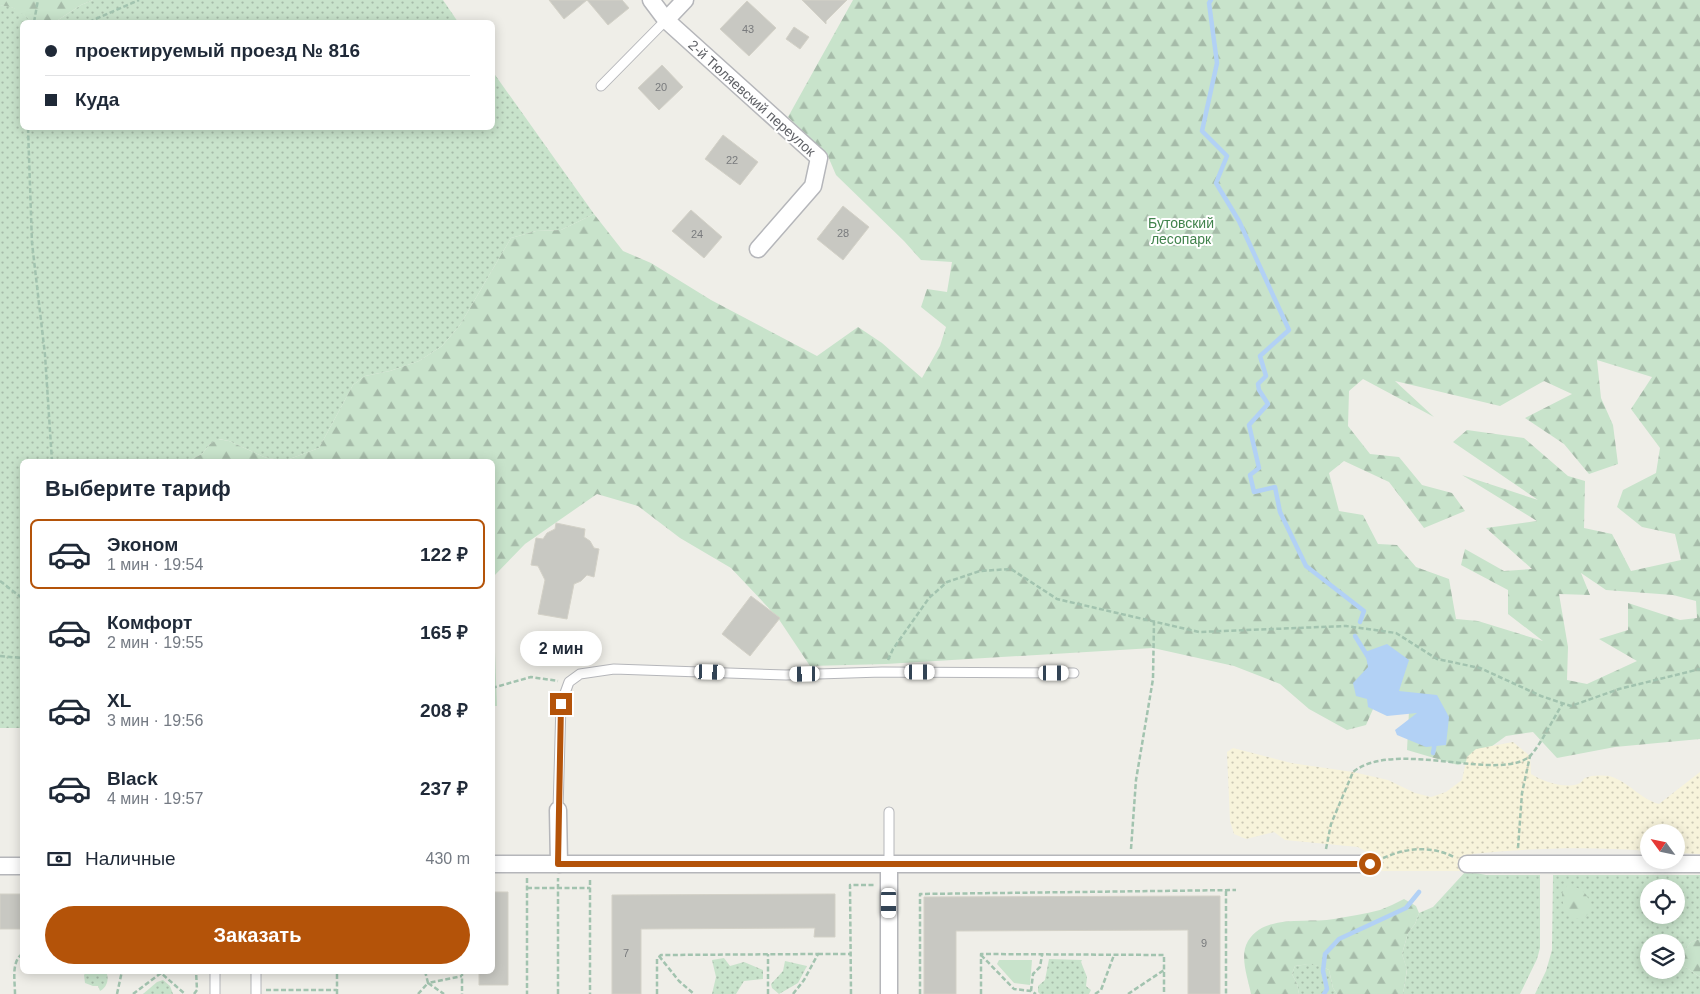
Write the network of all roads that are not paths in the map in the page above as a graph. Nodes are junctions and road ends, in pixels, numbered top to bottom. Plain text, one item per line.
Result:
1 (651, 0) edge
2 (685, 0) edge
3 (666, 20) junction
4 (601, 86) dead end
5 (758, 249) dead end
6 (1074, 674) dead end
7 (558, 810) joint
8 (889, 812) dead end
9 (889, 863) junction
10 (495, 864) edge
11 (558, 864) junction
12 (1370, 864) road end
13 (1467, 864) road end
14 (1700, 864) edge
15 (0, 866) edge
16 (20, 866) edge
17 (215, 974) edge
18 (256, 974) edge
19 (256, 992) edge
20 (215, 994) edge
21 (889, 994) edge

1 - 3 street, 2-й Тюляевский переулок
2 - 3 street
3 - 4 lane
3 - 5 street, 2-й Тюляевский переулок
6 - 7 lane
7 - 11 street
8 - 9 lane
9 - 11 street
9 - 12 street
9 - 21 street
10 - 11 street
13 - 14 street
15 - 16 street
17 - 20 lane
18 - 19 lane

